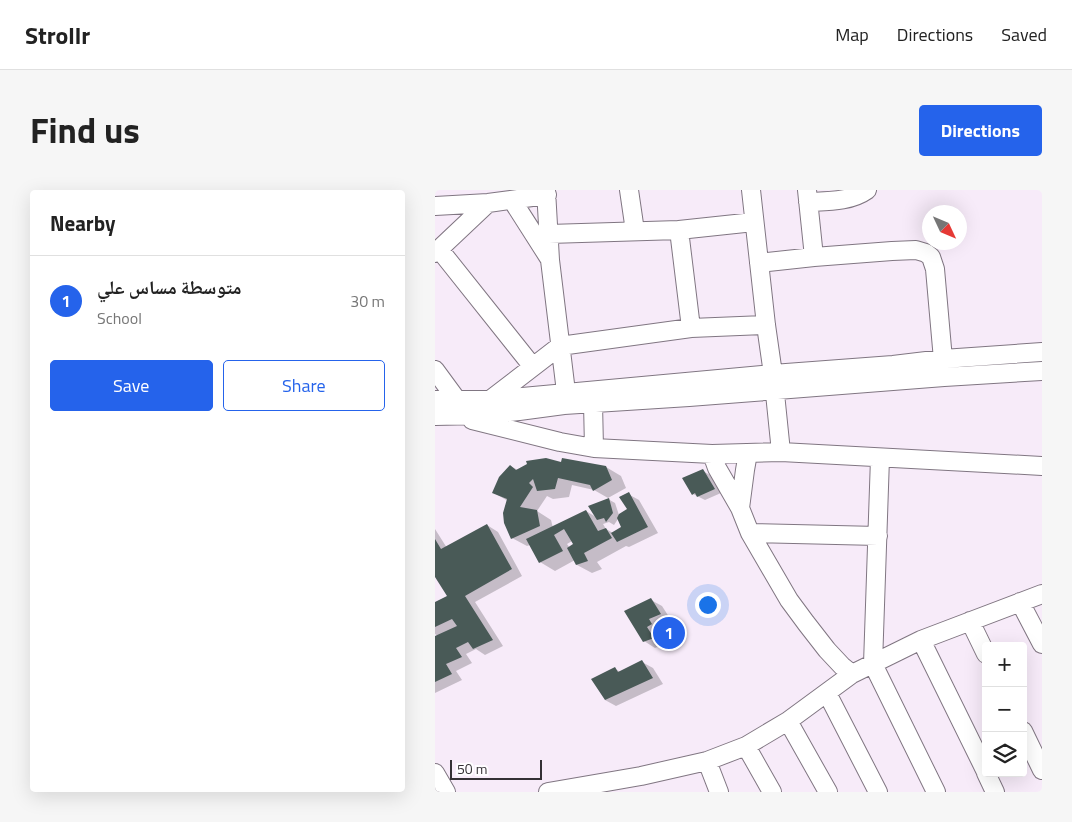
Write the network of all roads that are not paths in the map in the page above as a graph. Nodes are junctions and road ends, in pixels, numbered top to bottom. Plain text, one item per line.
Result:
1 (629, 190) edge
2 (751, 190) edge
3 (867, 190) edge
4 (547, 192) edge
5 (807, 196) edge
6 (512, 200) junction
7 (488, 202) junction
8 (435, 206) edge
9 (754, 222) junction
10 (679, 230) junction
11 (635, 231) junction
12 (549, 234) junction
13 (437, 251) edge
14 (814, 257) junction
15 (550, 260) junction
16 (759, 263) junction
17 (766, 325) junction
18 (691, 328) junction
19 (561, 346) junction
20 (1042, 352) edge
21 (943, 359) junction
22 (533, 367) junction
23 (435, 370) edge
24 (1042, 371) edge
25 (843, 377) junction
26 (944, 377) junction
27 (774, 382) junction
28 (593, 396) junction
29 (565, 399) junction
30 (435, 400) edge
31 (490, 400) junction
32 (448, 410) edge
33 (594, 448) junction
34 (781, 452) junction
35 (748, 453) junction
36 (712, 454) junction
37 (880, 458) junction
38 (1042, 466) edge
39 (740, 508) junction
40 (750, 534) junction
41 (877, 536) junction
42 (1042, 594) edge
43 (1021, 602) junction
44 (970, 621) junction
45 (921, 640) junction
46 (1042, 644) edge
47 (982, 646) edge
48 (873, 664) junction
49 (852, 674) junction
50 (827, 693) junction
51 (789, 721) junction
52 (1023, 732) edge
53 (746, 746) junction
54 (707, 761) junction
55 (982, 765) edge
56 (1042, 770) edge
57 (988, 777) edge
58 (623, 779) junction
59 (548, 792) edge
60 (608, 792) edge
61 (719, 792) edge
62 (771, 792) edge
63 (828, 792) edge
64 (878, 792) edge
65 (936, 792) edge
66 (995, 792) edge

1 - 11 street
2 - 9 street
3 - 5 street
4 - 6 street
4 - 12 street
5 - 14 street
6 - 7 street
6 - 15 street
7 - 8 street
7 - 13 street
9 - 10 street
9 - 16 street
10 - 11 street
10 - 18 street
11 - 12 street
12 - 15 street
13 - 22 street
14 - 16 street
14 - 21 street
15 - 19 street
16 - 17 street
17 - 18 street
17 - 27 street
18 - 19 street
19 - 22 street
19 - 29 street
20 - 21 street
21 - 25 street
21 - 26 street
22 - 31 street
23 - 32 street
24 - 26 street
25 - 26 street
25 - 27 street
27 - 28 street
27 - 34 street
28 - 29 street
28 - 33 street
29 - 31 street
29 - 32 street
30 - 32 street
31 - 32 street
32 - 33 street
33 - 36 street
34 - 35 street
34 - 37 street
35 - 36 street
35 - 39 street
36 - 39 street
37 - 38 street
37 - 41 street
39 - 40 street
40 - 41 street
40 - 49 street
41 - 48 street
42 - 43 street
43 - 44 street
43 - 46 street
44 - 45 street
44 - 47 street
45 - 48 street
45 - 55 street
48 - 49 street
48 - 65 street
49 - 50 street
50 - 51 street
50 - 64 street
51 - 53 street
51 - 63 street
52 - 56 street
53 - 54 street
53 - 62 street
54 - 58 street
54 - 61 street
57 - 66 street
58 - 59 street
58 - 60 street

